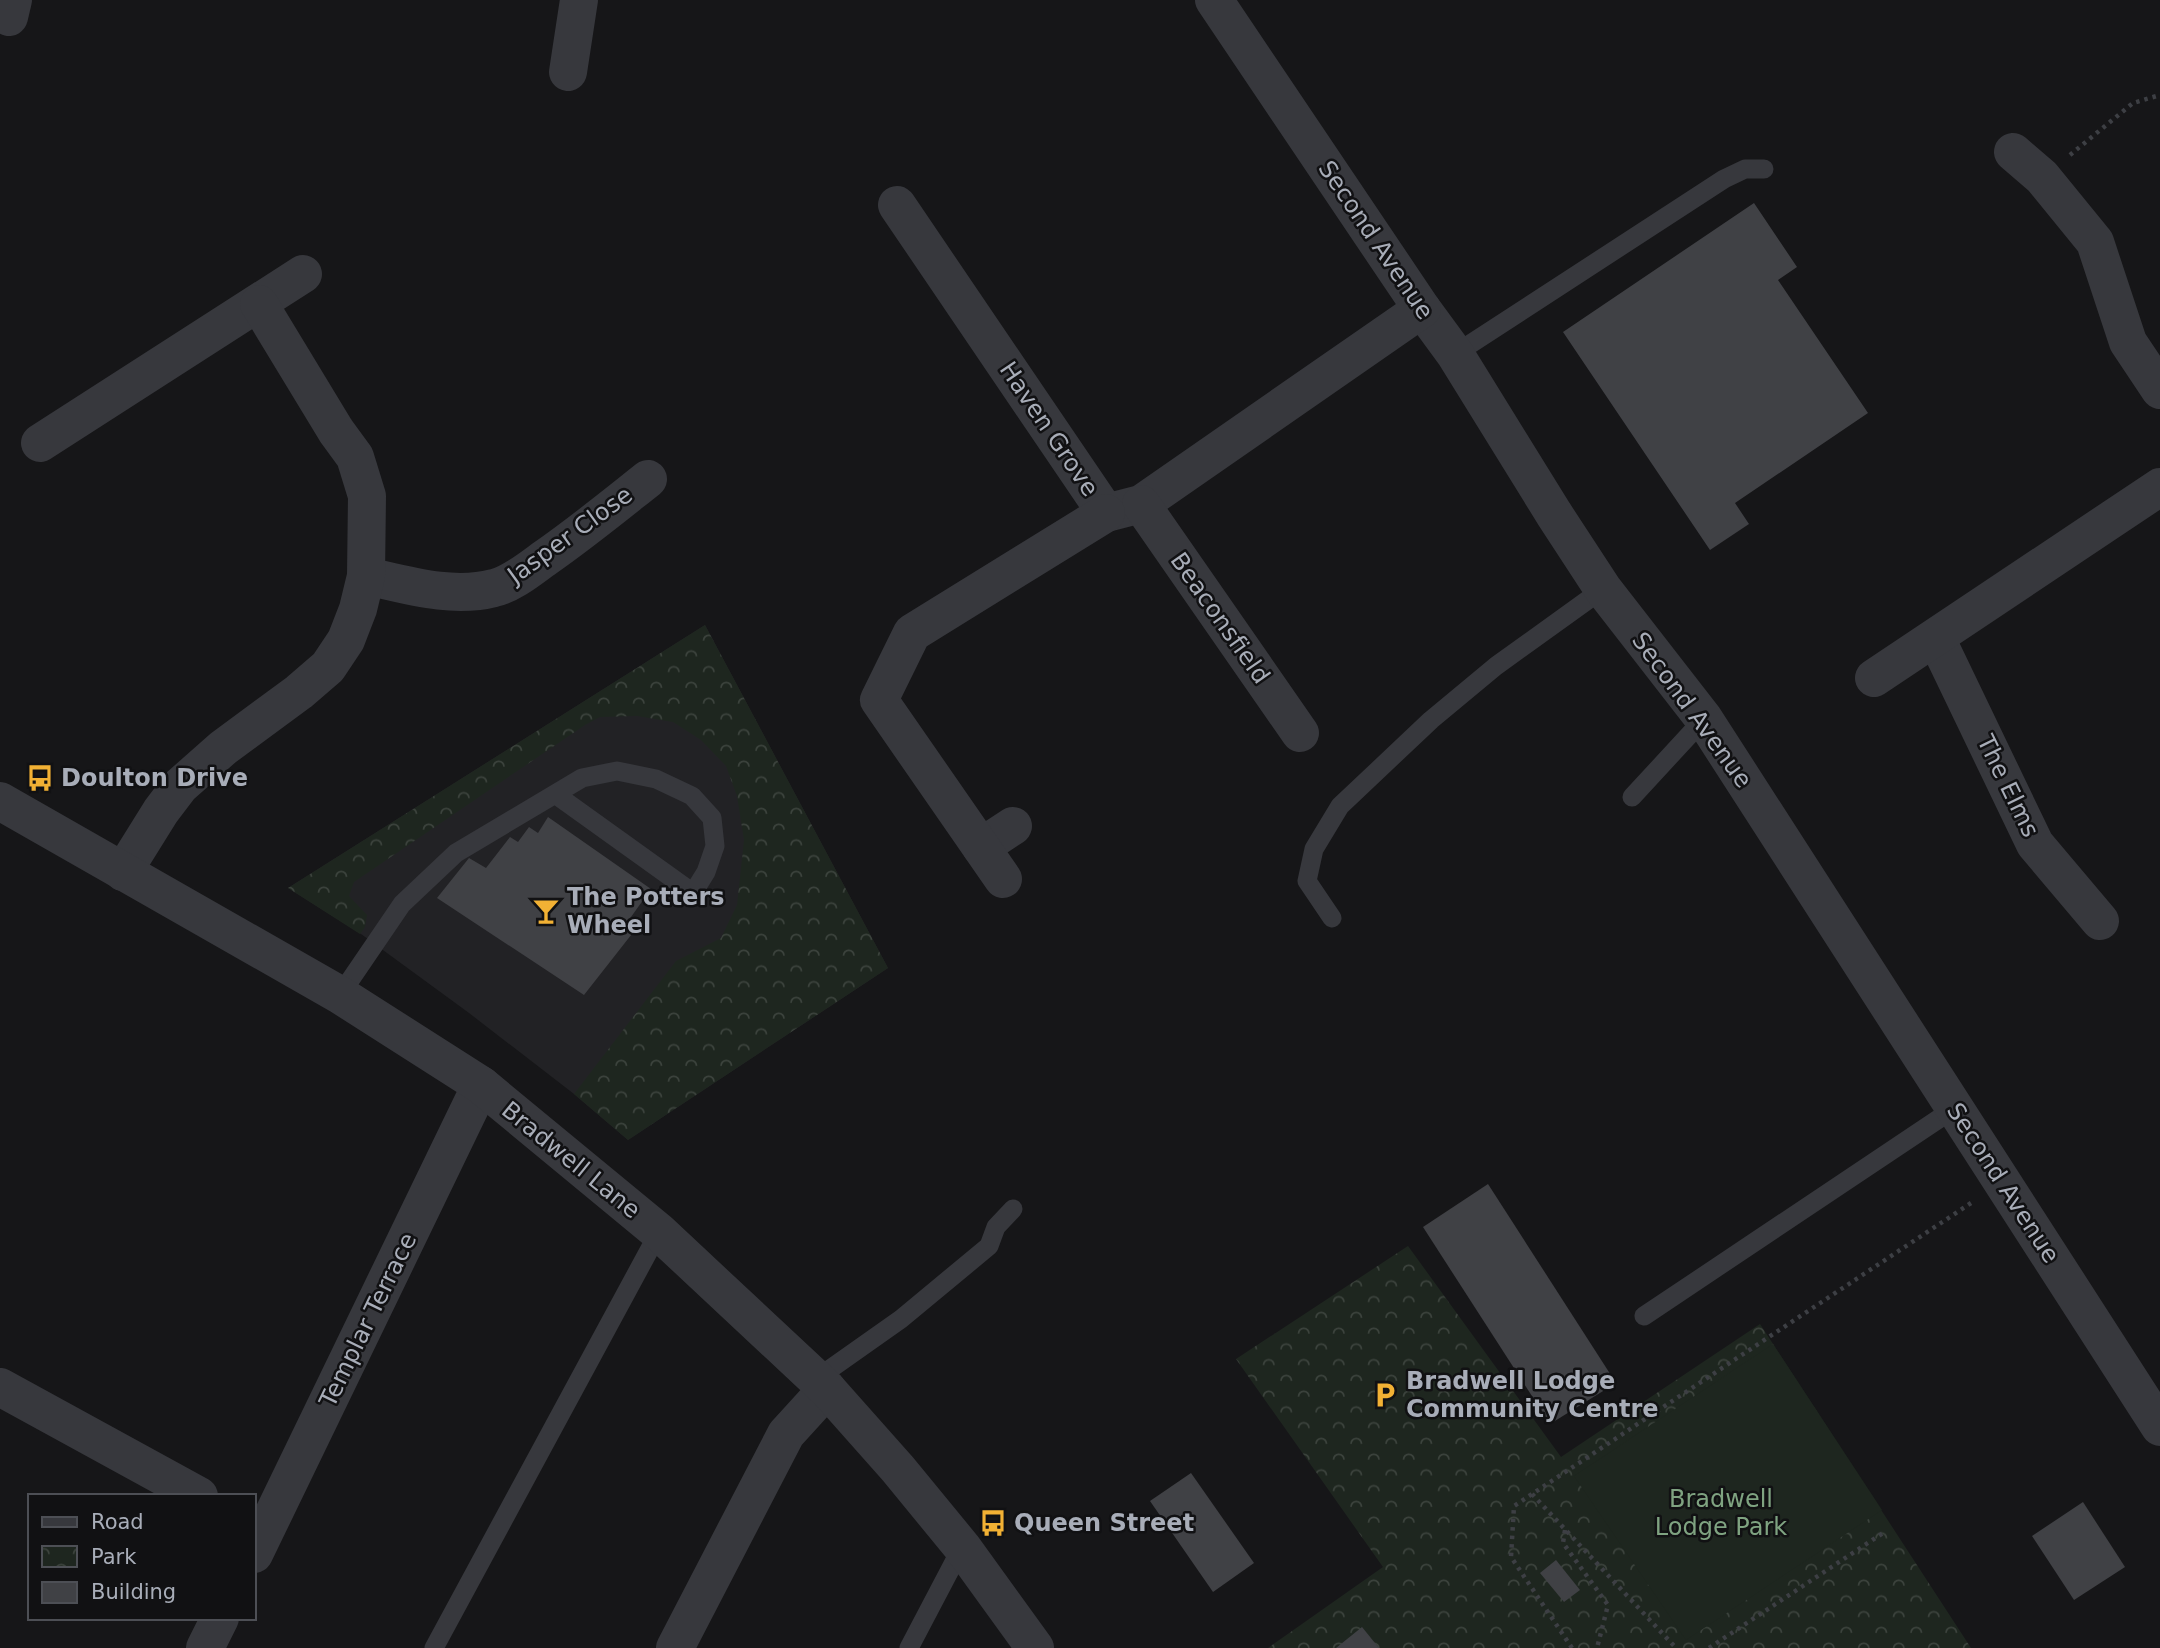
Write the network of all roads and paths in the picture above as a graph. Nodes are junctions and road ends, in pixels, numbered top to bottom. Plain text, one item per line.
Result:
1 (579, 0) edge
2 (1214, 0) edge
3 (568, 72) dead end
4 (2160, 95) edge
5 (2012, 152) dead end
6 (1764, 169) dead end
7 (2042, 177) junction
8 (897, 205) dead end
9 (303, 274) dead end
10 (259, 304) junction
11 (1422, 309) junction
12 (1455, 354) junction
13 (2160, 390) edge
14 (40, 443) dead end
15 (648, 479) dead end
16 (2160, 487) edge
17 (1124, 508) junction
18 (366, 576) junction
19 (1603, 589) junction
20 (1936, 638) junction
21 (1874, 678) dead end
22 (1704, 719) junction
23 (1300, 733) dead end
24 (555, 794) junction
25 (1632, 797) dead end
26 (0, 801) edge
27 (1013, 826) dead end
28 (981, 847) junction
29 (123, 872) junction
30 (1003, 879) dead end
31 (1332, 918) dead end
32 (2100, 921) dead end
33 (340, 995) junction
34 (481, 1085) junction
35 (1955, 1108) junction
36 (2003, 1182) junction
37 (1013, 1209) dead end
38 (659, 1232) junction
39 (1644, 1316) dead end
40 (822, 1384) junction
41 (0, 1387) edge
42 (2160, 1427) edge
43 (195, 1494) edge
44 (1532, 1494) junction
45 (1565, 1529) junction
46 (1886, 1531) dead end
47 (258, 1537) edge
48 (962, 1547) junction
49 (1510, 1556) junction
50 (1506, 1565) dead end
51 (219, 1620) edge
52 (205, 1648) edge
53 (435, 1648) edge
54 (675, 1648) edge
55 (909, 1648) edge
56 (1035, 1648) edge
57 (1572, 1648) edge
58 (1597, 1648) edge
59 (1676, 1648) edge
60 (1709, 1648) edge

1 - 3 street
2 - 11 street, Second Avenue
4 - 7 path
5 - 7 street
6 - 12 lane
7 - 13 street
8 - 17 street, Haven Grove
9 - 10 street
10 - 14 street
10 - 18 street
11 - 12 street, Second Avenue
11 - 17 street
12 - 19 street, Second Avenue
15 - 18 street, Jasper Close
16 - 20 street
17 - 23 street, Beaconsfield
17 - 28 street
18 - 29 street
19 - 22 street, Second Avenue
19 - 31 lane
20 - 21 street
20 - 32 street, The Elms
22 - 25 lane
22 - 35 street, Second Avenue
24 - 24 lane
24 - 33 lane
26 - 29 street, Bradwell Lane
27 - 28 street
28 - 30 street
29 - 33 street, Bradwell Lane
33 - 34 street, Bradwell Lane
34 - 38 street, Bradwell Lane
34 - 47 street, Templar Terrace
35 - 36 street, Second Avenue
35 - 39 lane
36 - 42 street, Second Avenue
36 - 44 path
37 - 40 lane
38 - 40 street, Bradwell Lane
38 - 53 lane
40 - 48 street, Bradwell Lane
40 - 54 street
41 - 43 street
44 - 45 path
44 - 49 path
45 - 58 path
45 - 59 path
46 - 60 path
48 - 55 lane
48 - 56 street, Bradwell Lane
49 - 50 path
49 - 57 path
51 - 52 street

